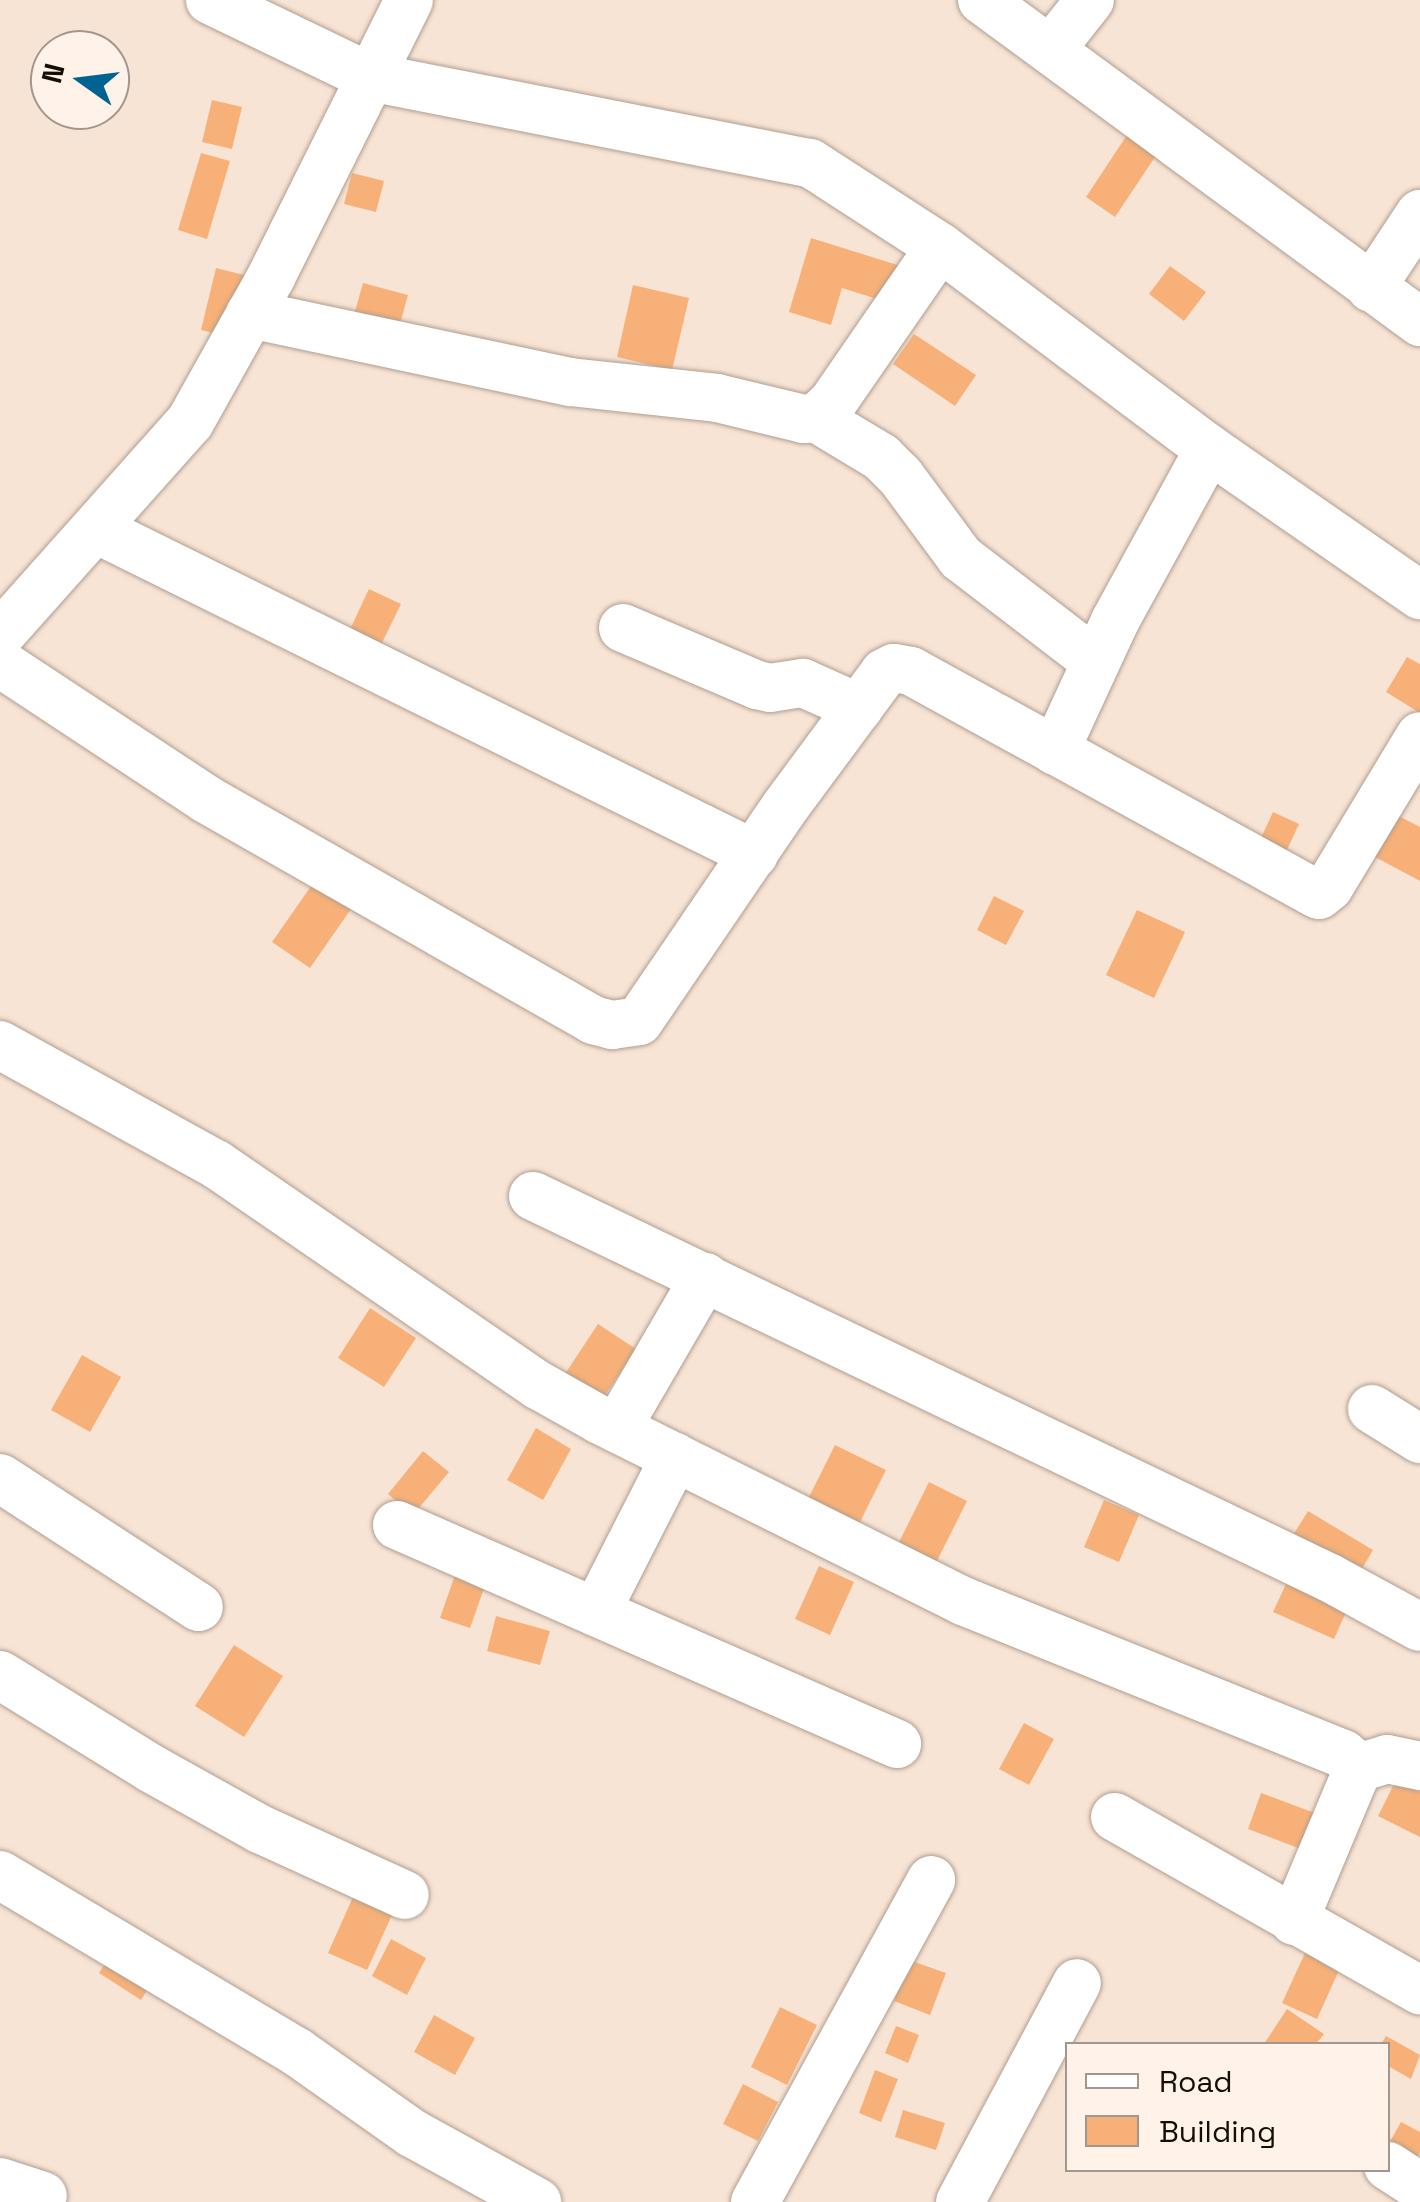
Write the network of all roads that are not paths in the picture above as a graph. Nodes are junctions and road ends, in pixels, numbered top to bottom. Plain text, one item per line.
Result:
1 (210, 0) edge
2 (409, 0) edge
3 (982, 0) edge
4 (1090, 0) edge
5 (1052, 48) junction
6 (370, 78) junction
7 (1420, 214) edge
8 (940, 248) junction
9 (1371, 288) junction
10 (260, 296) junction
11 (1420, 322) edge
12 (816, 418) junction
13 (1209, 449) junction
14 (96, 530) junction
15 (1420, 595) edge
16 (623, 628) dead end
17 (0, 635) edge
18 (1095, 660) junction
19 (0, 664) edge
20 (859, 708) junction
21 (1420, 736) edge
22 (1055, 751) junction
23 (754, 854) junction
24 (0, 1045) edge
25 (533, 1196) dead end
26 (704, 1277) junction
27 (1372, 1409) dead end
28 (617, 1428) junction
29 (1420, 1439) edge
30 (675, 1458) junction
31 (0, 1478) edge
32 (398, 1525) dead end
33 (200, 1608) dead end
34 (596, 1612) junction
35 (1420, 1626) edge
36 (0, 1675) edge
37 (897, 1744) dead end
38 (1420, 1766) edge
39 (1355, 1769) junction
40 (1114, 1817) dead end
41 (0, 1875) edge
42 (931, 1880) dead end
43 (405, 1895) dead end
44 (1294, 1921) junction
45 (1077, 1983) dead end
46 (1420, 1990) edge
47 (1390, 2167) edge
48 (1420, 2187) edge
49 (538, 2202) edge
50 (755, 2202) edge
51 (960, 2202) edge

1 - 6 street
2 - 6 street
3 - 5 street
4 - 5 street
5 - 9 street
6 - 8 street
6 - 10 street
7 - 9 street
8 - 12 street
8 - 13 street
9 - 11 street
10 - 12 street
10 - 14 street
12 - 18 street
13 - 15 street
13 - 18 street
14 - 17 street
14 - 23 street
16 - 20 street
18 - 22 street
19 - 23 street
20 - 22 street
20 - 23 street
21 - 22 street
24 - 28 street
25 - 26 street
26 - 28 street
26 - 35 street
27 - 29 street
28 - 30 street
30 - 34 street
30 - 39 street
31 - 33 street
32 - 34 street
34 - 37 street
36 - 43 street
38 - 39 street
39 - 44 street
40 - 44 street
41 - 49 street
42 - 50 street
44 - 46 street
45 - 51 street
47 - 48 street

